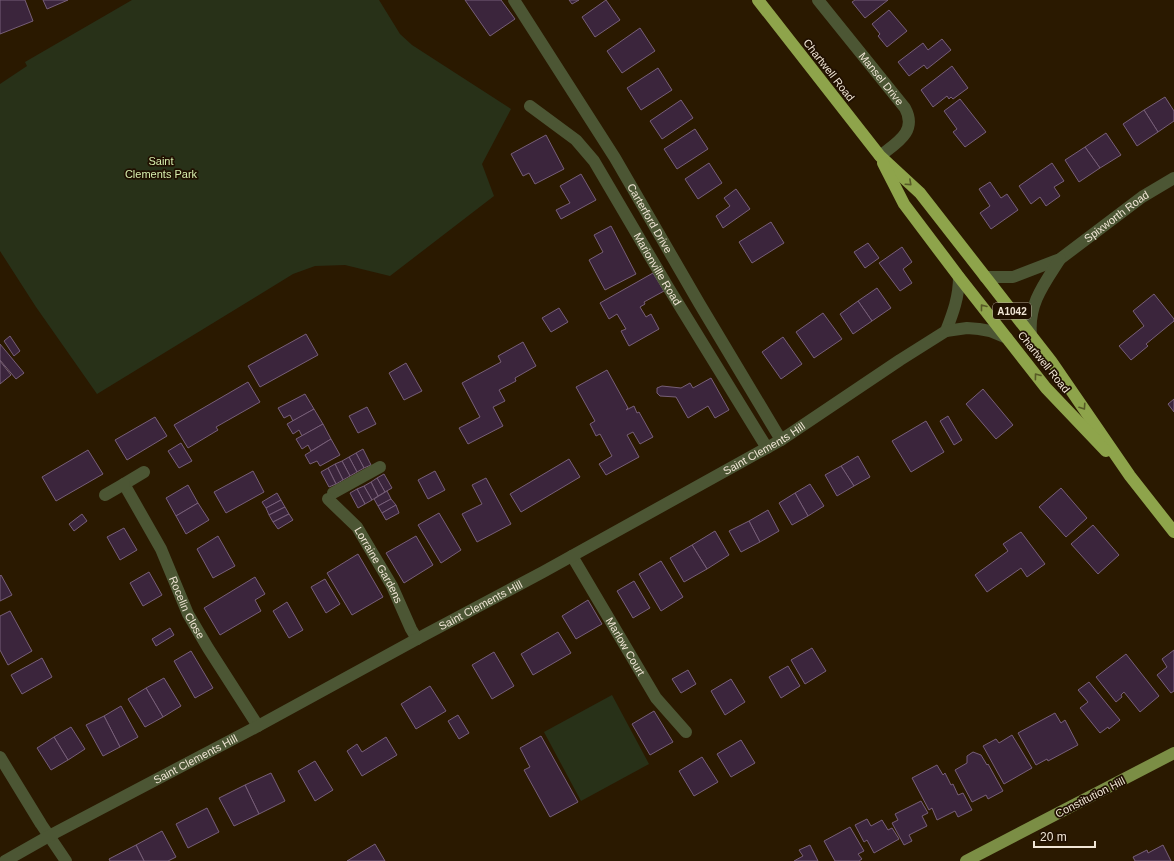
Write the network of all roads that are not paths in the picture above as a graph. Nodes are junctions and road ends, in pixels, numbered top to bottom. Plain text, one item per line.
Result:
1 (514, 0) edge
2 (758, 0) edge
3 (818, 0) edge
4 (530, 106) dead end
5 (880, 156) junction
6 (1174, 178) edge
7 (1060, 259) junction
8 (959, 277) junction
9 (985, 277) junction
10 (946, 331) junction
11 (1031, 335) junction
12 (1007, 338) junction
13 (781, 440) junction
14 (767, 448) junction
15 (380, 467) dead end
16 (144, 472) dead end
17 (1130, 476) junction
18 (124, 484) junction
19 (105, 495) dead end
20 (1174, 532) edge
21 (572, 556) junction
22 (417, 639) junction
23 (258, 726) junction
24 (686, 732) dead end
25 (1173, 754) edge
26 (0, 757) edge
27 (49, 836) junction
28 (5, 861) edge
29 (66, 861) edge
30 (966, 861) edge

1 - 13 street, Carterford Drive
2 - 5 highway, Chartwell Road / A1042
3 - 5 street, Mansel Drive
4 - 14 street, Marionville Road
5 - 8 highway, Chartwell Road / A1042
5 -> 9 highway, Chartwell Road / A1042
6 - 7 street, Spixworth Road
7 - 9 street, Spixworth Road
7 - 11 street, Spixworth Road
8 - 10 street
12 -> 8 highway, Chartwell Road / A1042
9 - 11 highway, Chartwell Road / A1042
10 - 12 street, Saint Clements Hill
10 - 13 street, Saint Clements Hill
11 -> 17 highway, Chartwell Road / A1042
17 -> 12 highway, Chartwell Road / A1042
13 - 14 street, Saint Clements Hill
14 - 21 street, Saint Clements Hill
15 - 22 street, Lorraine Gardens
16 - 18 street
17 - 20 highway, Chartwell Road / A1042
18 - 19 street
18 - 23 street, Rocelin Close
21 - 22 street, Saint Clements Hill
21 - 24 street, Marlow Court
22 - 23 street, Saint Clements Hill
23 - 27 street, Saint Clements Hill
25 - 30 main road, Constitution Hill
26 - 27 street
27 - 28 street, Saint Clements Hill
27 - 29 street

